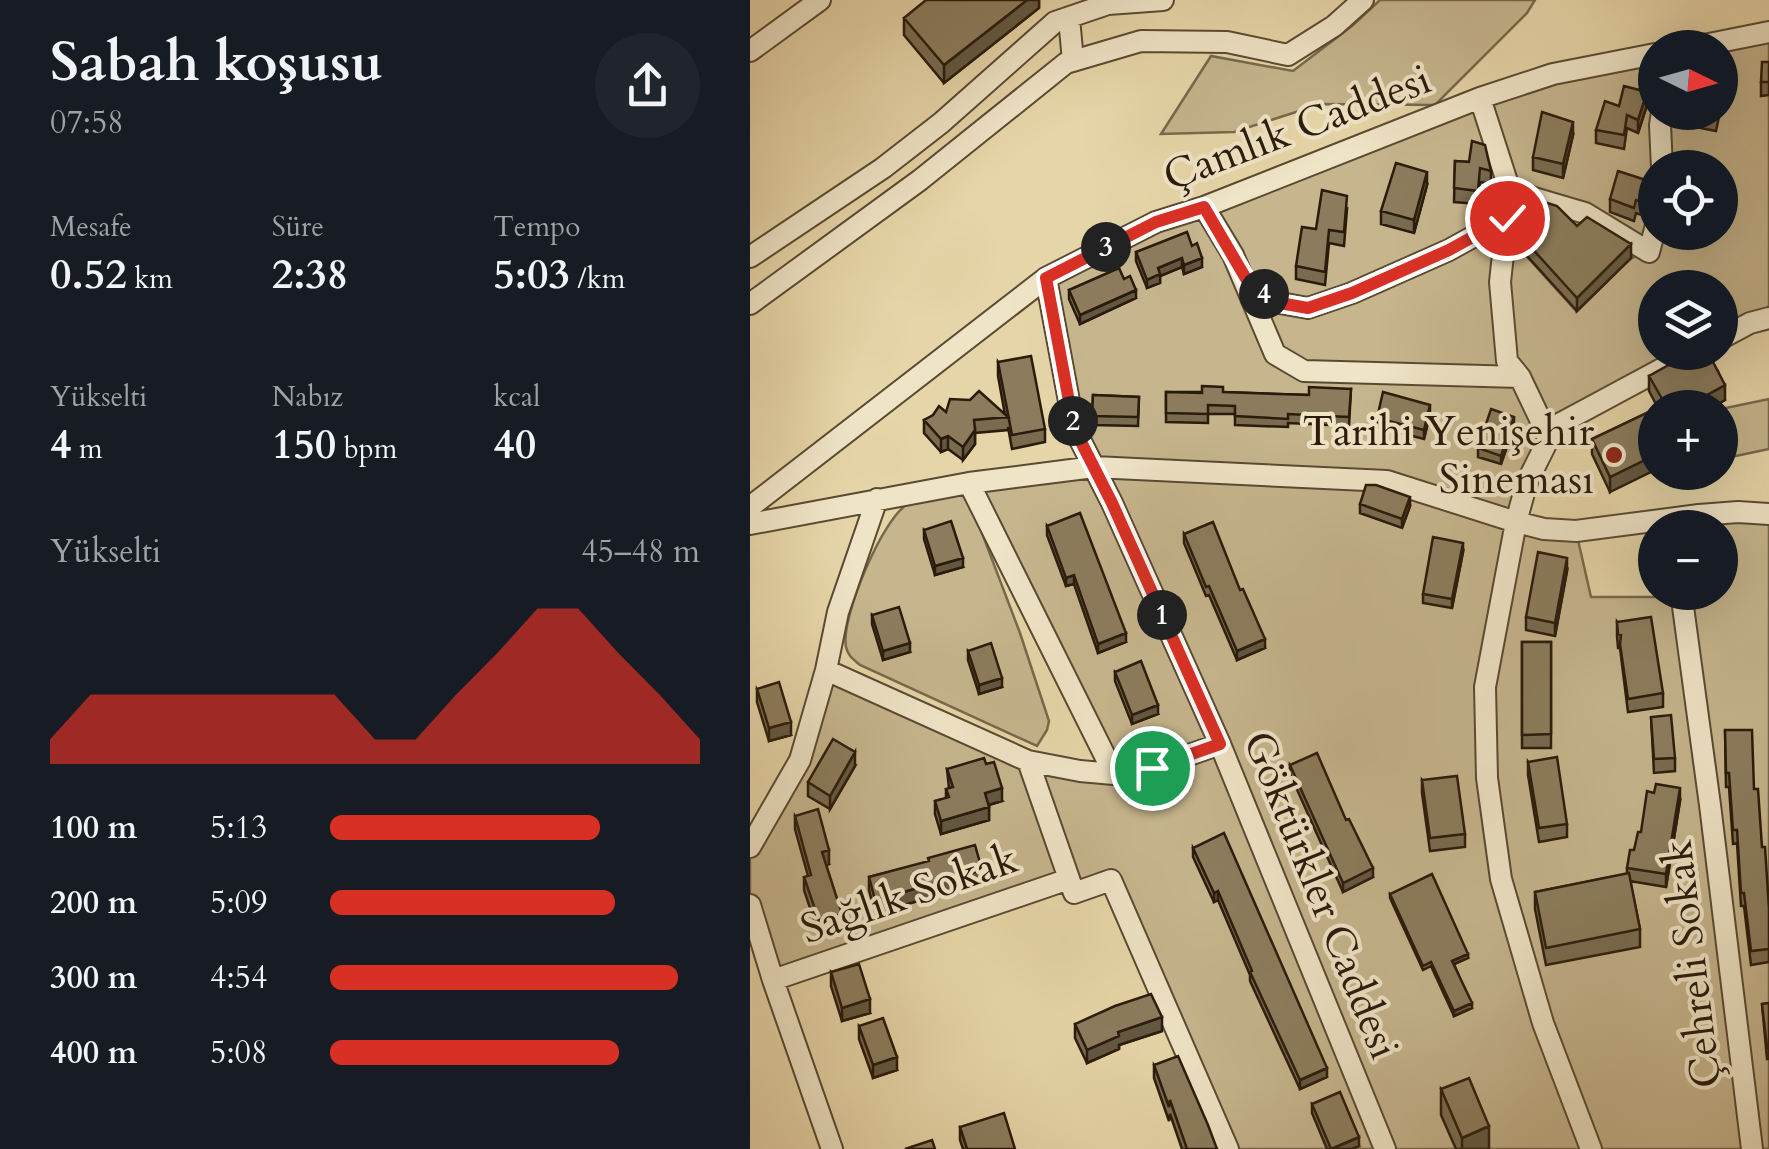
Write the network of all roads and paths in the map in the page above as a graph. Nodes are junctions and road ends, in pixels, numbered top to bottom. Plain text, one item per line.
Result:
1 (820, 0) edge
2 (1163, 0) edge
3 (1363, 0) edge
4 (1068, 18) junction
5 (1769, 32) edge
6 (1738, 38) edge
7 (750, 50) edge
8 (1638, 57) edge
9 (1073, 62) junction
10 (1480, 98) junction
11 (1510, 192) junction
12 (1204, 207) junction
13 (1507, 218) junction
14 (1638, 245) edge
15 (1233, 255) junction
16 (750, 257) edge
17 (1046, 278) junction
18 (750, 304) edge
19 (1769, 306) edge
20 (1759, 320) edge
21 (1660, 370) edge
22 (1520, 376) junction
23 (1549, 438) junction
24 (1094, 466) junction
25 (969, 484) junction
26 (877, 499) junction
27 (750, 507) edge
28 (1738, 512) edge
29 (1769, 514) edge
30 (1516, 522) junction
31 (750, 524) edge
32 (1638, 526) edge
33 (1683, 610) edge
34 (826, 670) junction
35 (1220, 744) junction
36 (1028, 761) junction
37 (1114, 774) junction
38 (750, 847) edge
39 (1069, 879) junction
40 (750, 905) edge
41 (773, 980) junction
42 (832, 1149) edge
43 (1228, 1149) edge
44 (1385, 1149) edge
45 (1591, 1149) edge
46 (1752, 1149) edge

1 - 7 street
2 - 4 street
3 - 9 street
4 - 9 street
4 - 16 street
5 - 6 street
8 - 10 street, Çamlık Caddesi
9 - 18 street
10 - 11 street
10 - 12 street, Çamlık Caddesi
11 - 13 street
11 - 14 street
12 - 15 street
12 - 17 street, Çamlık Caddesi
13 - 15 street
13 - 22 street
15 - 22 street
17 - 24 street, Göktürkler Caddesi
17 - 27 street, Çamlık Caddesi
19 - 20 street
21 - 23 street
22 - 23 street
23 - 30 street
24 - 25 street
24 - 30 street
24 - 35 street, Göktürkler Caddesi
25 - 26 street
25 - 37 street
26 - 31 street
26 - 34 street
28 - 29 street
30 - 32 street
30 - 45 street
33 - 46 street, Çehreli Sokak
34 - 36 street
34 - 38 street
35 - 37 street
35 - 44 street, Göktürkler Caddesi
36 - 37 street
36 - 39 street
39 - 41 street, Sağlık Sokak
39 - 43 street
40 - 41 street
41 - 42 street

